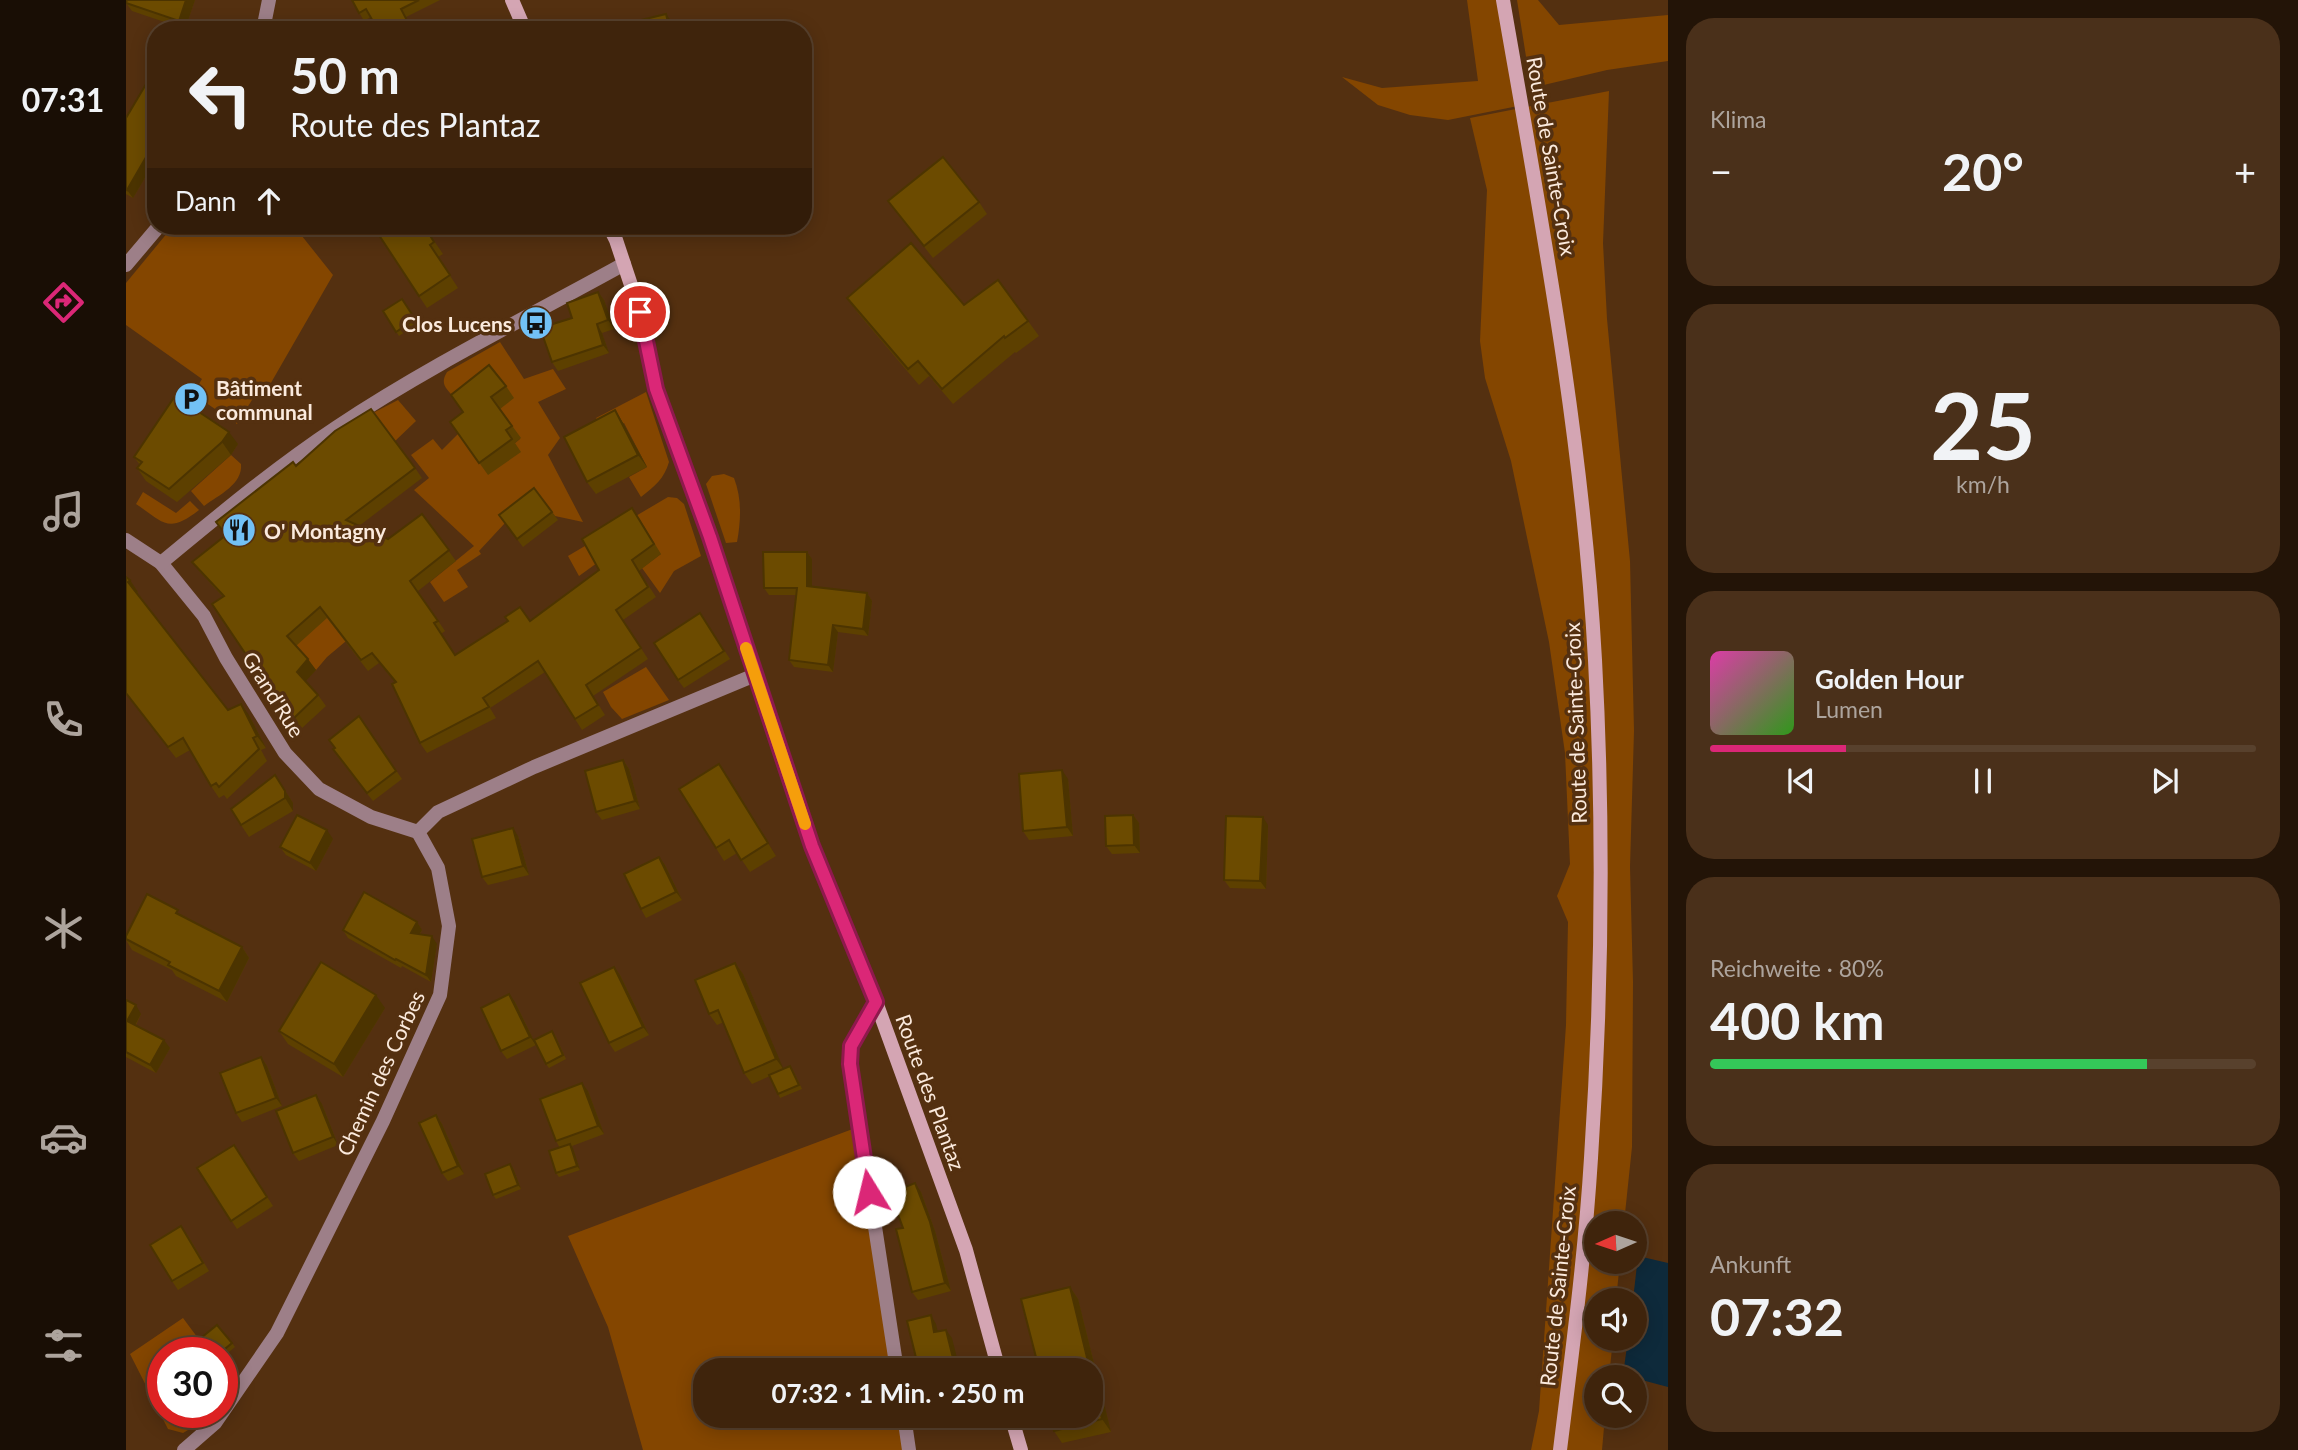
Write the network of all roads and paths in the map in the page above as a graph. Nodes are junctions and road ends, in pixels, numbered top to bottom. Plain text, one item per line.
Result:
1 (269, 0) edge
2 (512, 0) edge
3 (1503, 0) edge
4 (265, 21) edge
5 (521, 21) edge
6 (151, 235) edge
7 (613, 235) edge
8 (624, 264) junction
9 (126, 265) edge
10 (126, 540) edge
11 (161, 563) junction
12 (755, 675) junction
13 (418, 832) junction
14 (876, 1002) junction
15 (895, 1358) edge
16 (996, 1358) edge
17 (906, 1428) edge
18 (1015, 1428) edge
19 (184, 1450) edge
20 (909, 1450) edge
21 (1021, 1450) edge
22 (1560, 1450) edge

1 - 4 street
2 - 5 main road
3 - 22 main road, Route de Sainte-Croix
6 - 9 street
7 - 8 main road, Route des Plantaz
8 - 11 street
8 - 12 main road, Route des Plantaz
10 - 11 street, Grand'Rue
11 - 13 street, Grand'Rue
12 - 13 street
12 - 14 main road, Route des Plantaz
13 - 19 street, Chemin des Corbes
14 - 15 street
14 - 16 main road, Route des Plantaz
17 - 20 street
18 - 21 main road

